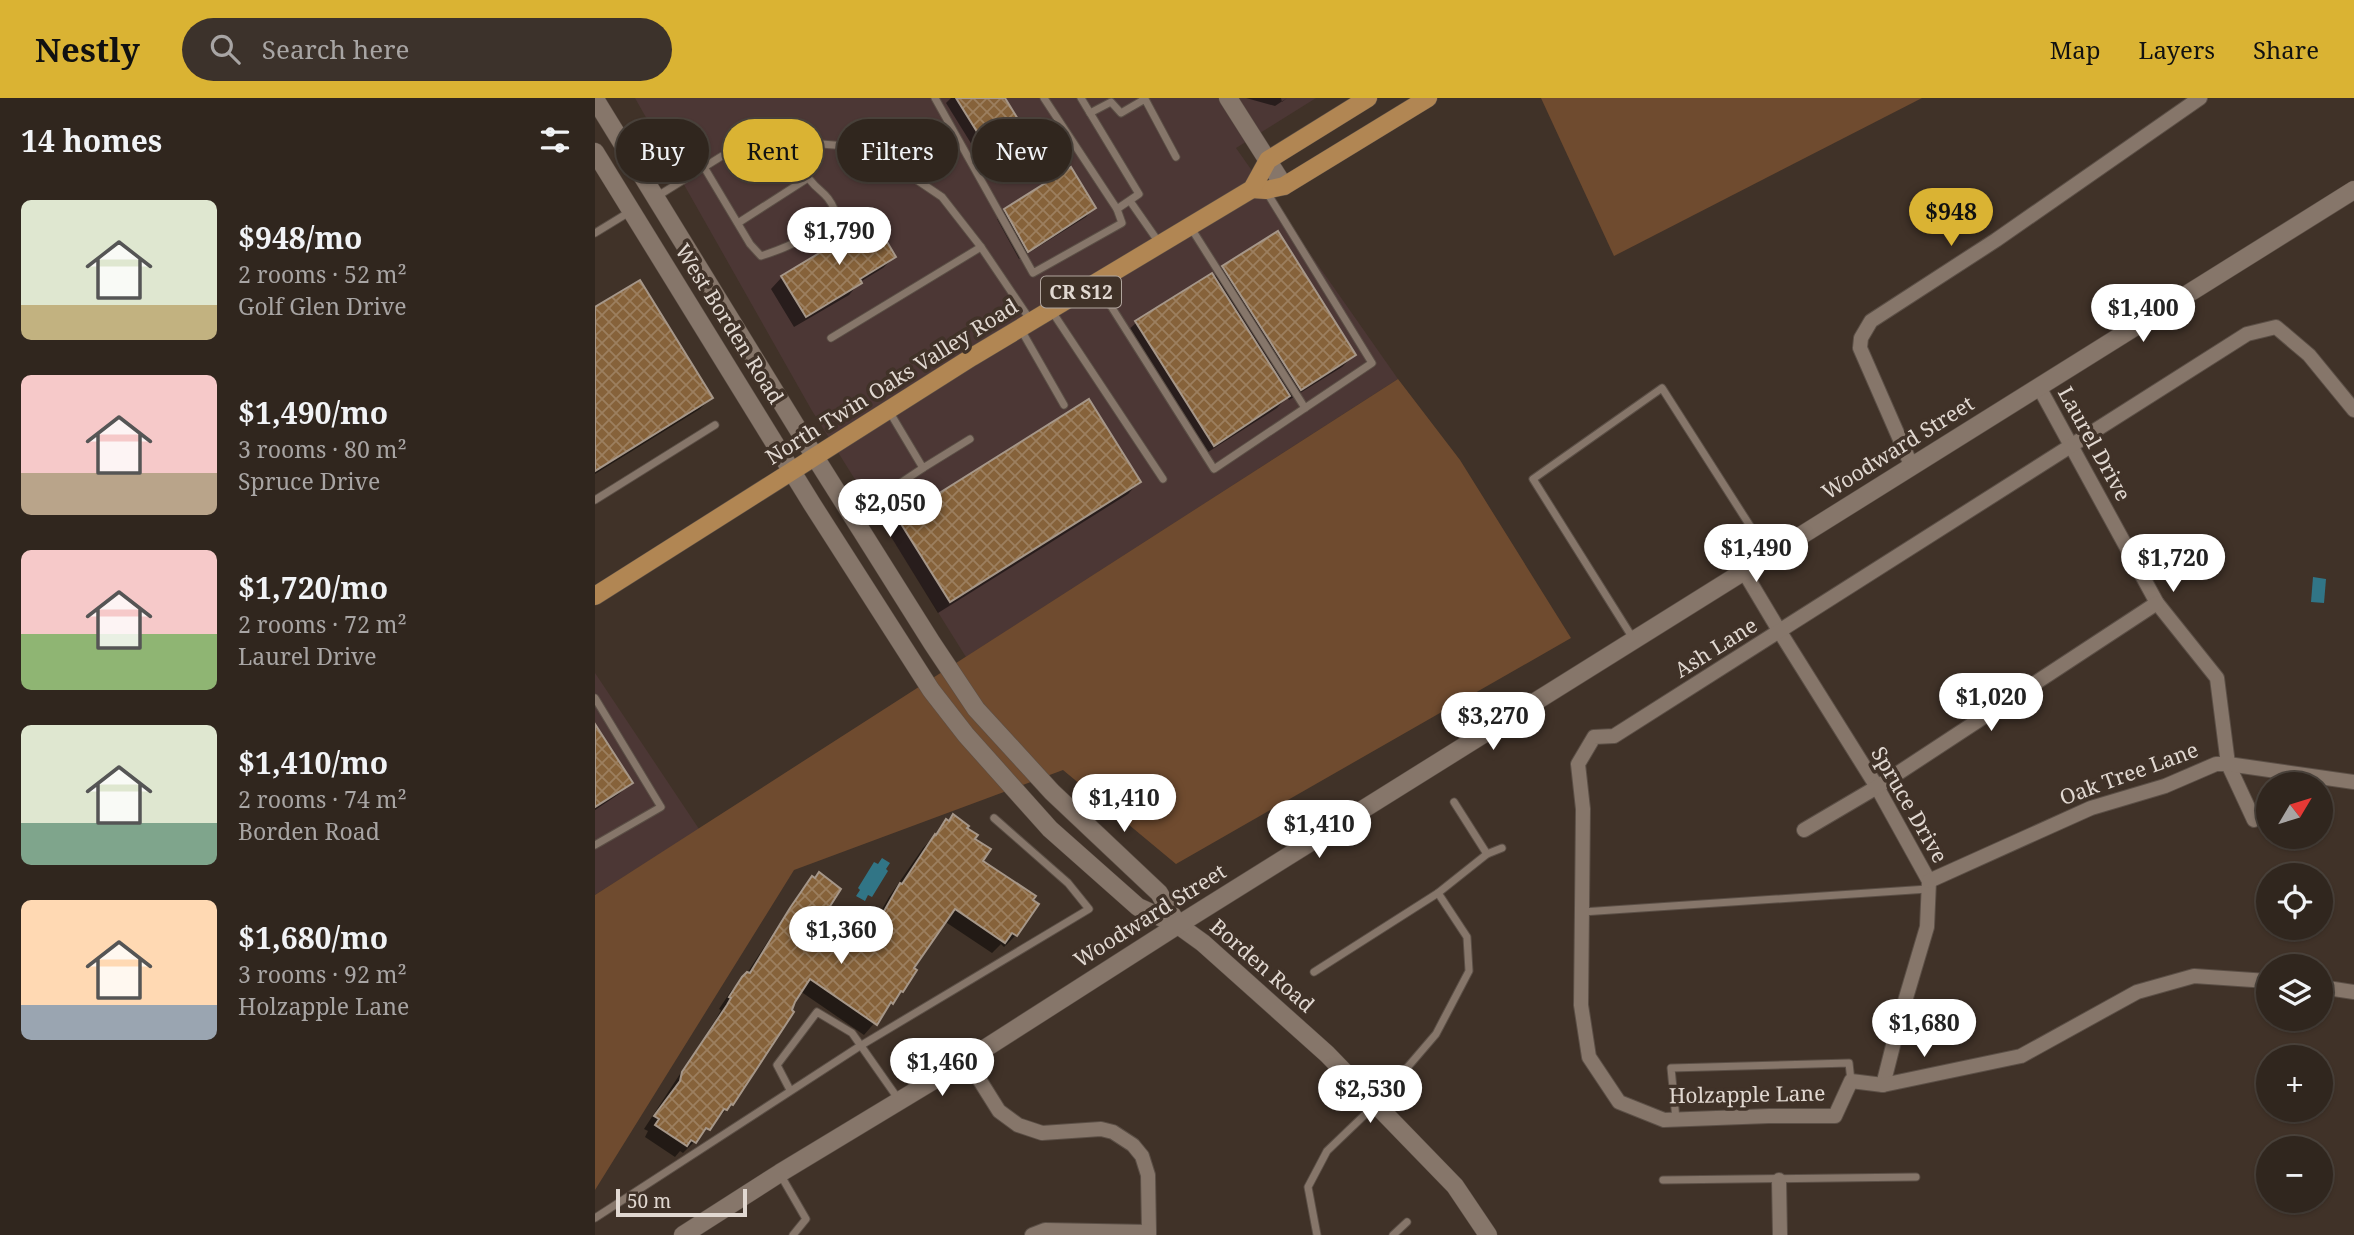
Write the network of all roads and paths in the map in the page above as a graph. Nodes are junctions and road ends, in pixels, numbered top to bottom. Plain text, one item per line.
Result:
1 (935, 98) edge
2 (1044, 98) edge
3 (1081, 98) edge
4 (1228, 98) edge
5 (1368, 98) edge
6 (1428, 98) edge
7 (2200, 98) edge
8 (595, 99) edge
9 (1113, 100) edge
10 (1090, 113) junction
11 (823, 144) edge
12 (595, 152) edge
13 (1176, 157) dead end
14 (1268, 160) junction
15 (709, 175) edge
16 (680, 182) edge
17 (802, 182) edge
18 (813, 182) edge
19 (1285, 186) junction
20 (1259, 190) junction
21 (2354, 190) edge
22 (655, 197) junction
23 (1130, 201) junction
24 (1117, 209) junction
25 (632, 211) junction
26 (737, 223) junction
27 (1190, 227) junction
28 (595, 233) edge
29 (1160, 245) junction
30 (981, 247) junction
31 (1096, 283) junction
32 (1051, 310) junction
33 (1026, 325) junction
34 (831, 338) dead end
35 (2039, 387) junction
36 (1064, 405) dead end
37 (1305, 408) junction
38 (889, 410) junction
39 (2354, 410) edge
40 (715, 425) dead end
41 (970, 439) dead end
42 (2071, 444) junction
43 (815, 457) junction
44 (1912, 467) junction
45 (923, 468) junction
46 (792, 471) junction
47 (1163, 479) dead end
48 (595, 500) edge
49 (875, 500) dead end
50 (1768, 554) junction
51 (1744, 570) junction
52 (595, 596) edge
53 (2157, 603) junction
54 (1780, 632) junction
55 (1635, 640) junction
56 (595, 698) edge
57 (2228, 764) junction
58 (2354, 782) edge
59 (1877, 787) junction
60 (1454, 802) dead end
61 (994, 818) dead end
62 (2254, 820) dead end
63 (1804, 830) dead end
64 (595, 845) edge
65 (1502, 848) dead end
66 (1487, 854) junction
67 (1929, 885) junction
68 (1438, 893) junction
69 (1582, 912) junction
70 (1178, 925) junction
71 (1314, 972) dead end
72 (2256, 980) edge
73 (2333, 989) edge
74 (2354, 992) edge
75 (860, 1045) junction
76 (1589, 1057) joint
77 (967, 1060) junction
78 (1851, 1081) junction
79 (1883, 1085) junction
80 (790, 1090) junction
81 (899, 1101) junction
82 (1376, 1104) junction
83 (1675, 1119) junction
84 (780, 1173) junction
85 (1916, 1177) dead end
86 (1663, 1180) dead end
87 (1779, 1180) junction
88 (595, 1218) edge
89 (1406, 1222) dead end
90 (1149, 1233) edge
91 (683, 1235) edge
92 (793, 1235) edge
93 (1032, 1235) edge
94 (1317, 1235) edge
95 (1393, 1235) edge
96 (1488, 1235) edge
97 (1780, 1235) edge

1 - 24 lane
2 - 24 lane
3 - 10 lane
4 - 14 main road
5 - 14 main road, North Twin Oaks Valley Road / CR S12
6 - 19 main road, North Twin Oaks Valley Road / CR S12
7 - 44 street
8 - 22 main road, West Borden Road
9 - 10 lane
9 - 13 lane
10 - 23 lane
11 - 30 lane
12 - 25 main road, West Borden Road
14 - 19 main road
14 - 20 main road, North Twin Oaks Valley Road / CR S12
15 - 26 lane
16 - 22 lane
17 - 26 lane
18 - 26 lane
19 - 20 main road, North Twin Oaks Valley Road / CR S12
20 - 27 main road, North Twin Oaks Valley Road / CR S12
20 - 37 lane
21 - 35 main road, Woodward Street
22 - 43 main road, West Borden Road
23 - 24 lane
23 - 29 lane
25 - 28 lane
25 - 46 main road, West Borden Road
27 - 29 main road, North Twin Oaks Valley Road / CR S12
27 - 37 lane
29 - 31 main road, North Twin Oaks Valley Road / CR S12
30 - 33 lane
30 - 34 lane
31 - 32 main road, North Twin Oaks Valley Road / CR S12
31 - 37 lane
32 - 33 main road, North Twin Oaks Valley Road / CR S12
32 - 47 lane
33 - 36 lane
33 - 38 main road, North Twin Oaks Valley Road / CR S12
35 - 42 street, Laurel Drive
35 - 44 main road, Woodward Street
38 - 43 main road, North Twin Oaks Valley Road / CR S12
38 - 45 lane
39 - 42 street, Ash Lane
40 - 48 lane
41 - 45 lane
42 - 53 street, Laurel Drive
42 - 54 street, Ash Lane
43 - 46 main road, North Twin Oaks Valley Road / CR S12
43 - 70 main road, Borden Road
44 - 50 main road, Woodward Street
45 - 49 lane
46 - 52 main road, North Twin Oaks Valley Road / CR S12
46 - 70 main road, West Borden Road
50 - 51 main road, Woodward Street
50 - 55 lane
51 - 54 street, Spruce Drive
51 - 55 main road, Woodward Street
53 - 57 street, Laurel Drive
53 - 59 street
54 - 59 street, Spruce Drive
54 - 69 street, Ash Lane
55 - 70 main road, Woodward Street
56 - 64 lane
57 - 58 street, Oak Tree Lane
57 - 62 street, Laurel Drive
57 - 67 street, Oak Tree Lane
59 - 63 street
59 - 67 street, Spruce Drive
60 - 66 lane
61 - 75 lane
65 - 66 lane
66 - 68 lane
67 - 69 lane
67 - 79 street, Spruce Drive
68 - 71 lane
68 - 82 lane
69 - 76 street, Ash Lane
70 - 77 main road, Woodward Street
70 - 82 main road, Borden Road
72 - 79 street, Holzapple Lane
73 - 74 street
75 - 80 lane
75 - 80 lane
75 - 81 lane
76 - 83 street, Holzapple Lane
77 - 81 main road, Woodward Street
77 - 90 street
78 - 79 street, Holzapple Lane
78 - 83 street, Holzapple Lane
78 - 83 lane
80 - 88 lane
81 - 84 main road, Woodward Street
82 - 94 lane
82 - 96 main road, Borden Road
84 - 91 main road, Woodward Street
84 - 92 lane
85 - 87 lane
86 - 87 lane
87 - 97 street
89 - 95 lane
90 - 93 street

